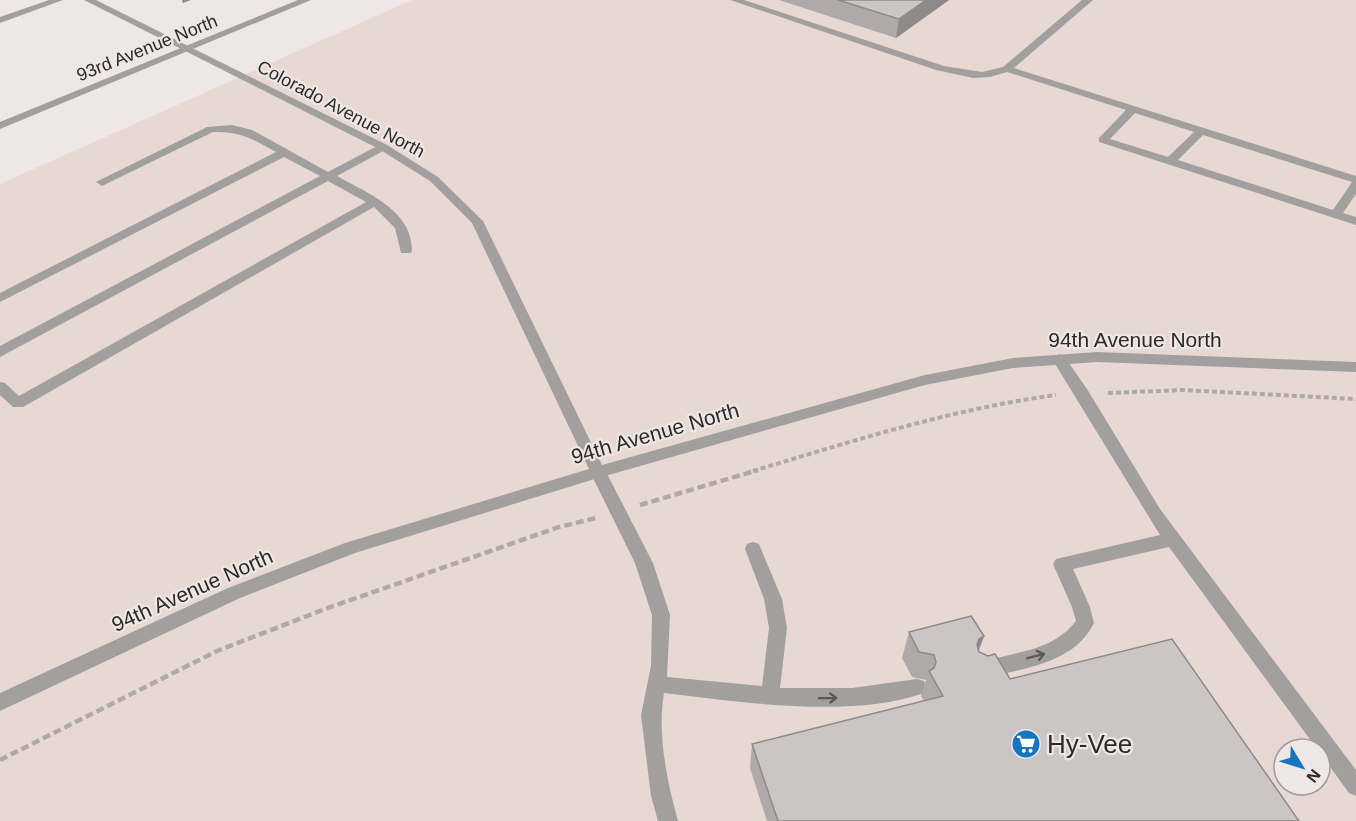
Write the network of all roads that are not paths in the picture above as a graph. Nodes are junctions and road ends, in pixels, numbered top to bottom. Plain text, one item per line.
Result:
1 (58, 0) edge
2 (89, 0) edge
3 (306, 0) edge
4 (735, 0) edge
5 (1088, 0) edge
6 (0, 20) edge
7 (185, 50) junction
8 (1007, 69) junction
9 (1133, 109) junction
10 (0, 126) edge
11 (1201, 131) junction
12 (383, 147) junction
13 (285, 152) junction
14 (1170, 162) junction
15 (330, 176) junction
16 (1356, 180) edge
17 (102, 182) dead end
18 (1356, 185) edge
19 (375, 202) junction
20 (1335, 215) junction
21 (1356, 221) edge
22 (406, 250) dead end
23 (0, 298) edge
24 (0, 352) edge
25 (1059, 359) junction
26 (1356, 367) edge
27 (0, 387) edge
28 (598, 472) junction
29 (1173, 539) junction
30 (753, 549) dead end
31 (980, 671) edge
32 (657, 684) junction
33 (917, 687) dead end
34 (770, 696) junction
35 (0, 702) edge
36 (1356, 786) edge
37 (668, 821) edge

1 - 6 street
2 - 7 street, Colorado Avenue North
3 - 7 street, 93rd Avenue North
4 - 8 street
5 - 8 street
7 - 10 street, 93rd Avenue North
7 - 12 street, Colorado Avenue North
8 - 9 street
9 - 11 street
9 - 14 street
11 - 14 street
11 - 16 street
12 - 15 street
12 - 28 street, Colorado Avenue North
13 - 15 street
13 - 17 street
13 - 23 street
14 - 20 street
15 - 19 street
15 - 24 street
18 - 20 street
19 - 22 street
19 - 27 street
20 - 21 street
25 - 26 street, 94th Avenue North
25 - 28 street, 94th Avenue North
25 - 29 street
28 - 32 street, Colorado Avenue North
28 - 35 street, 94th Avenue North
31 -> 29 street
29 - 36 street
30 - 34 street
32 - 34 street
32 - 37 street, Colorado Avenue North
34 -> 33 street

